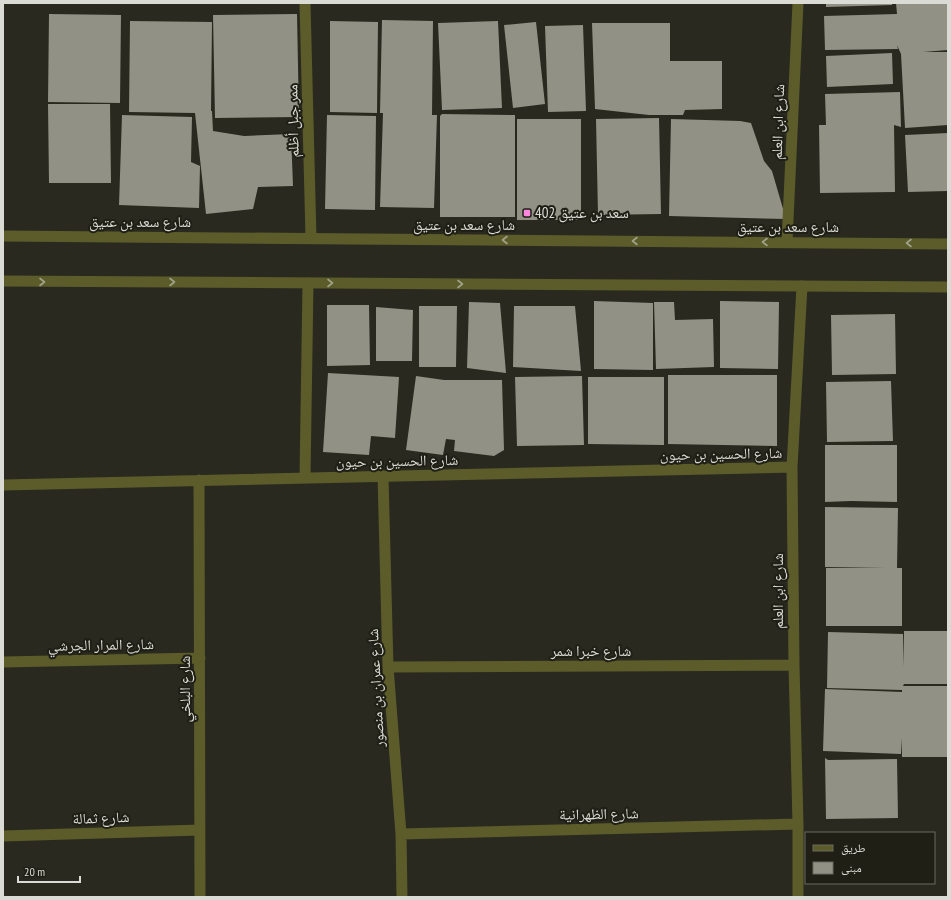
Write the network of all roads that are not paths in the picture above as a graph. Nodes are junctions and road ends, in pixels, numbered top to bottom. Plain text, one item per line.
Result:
1 (305, 3) edge
2 (798, 3) edge
3 (3, 236) edge
4 (311, 238) junction
5 (787, 242) junction
6 (948, 244) edge
7 (3, 281) edge
8 (308, 283) junction
9 (802, 286) junction
10 (948, 287) edge
11 (792, 467) junction
12 (383, 476) junction
13 (305, 478) junction
14 (199, 480) junction
15 (3, 485) edge
16 (200, 658) junction
17 (3, 662) edge
18 (794, 665) junction
19 (388, 667) junction
20 (798, 824) junction
21 (200, 830) junction
22 (401, 834) junction
23 (3, 836) edge
24 (200, 897) edge
25 (402, 897) edge
26 (798, 897) edge

1 - 4 street, ممر جبل أظلم
2 - 5 street, شارع ابن العلم
3 - 4 street, شارع سعد بن عتيق
5 -> 4 street, شارع سعد بن عتيق
6 -> 5 street, شارع سعد بن عتيق
7 -> 8 street
8 -> 9 street
8 - 13 street
9 - 10 street
9 - 11 street, شارع ابن العلم
11 - 12 street, شارع الحسين بن حيون
11 - 18 street, شارع ابن العلم
12 - 13 street, شارع الحسين بن حيون
12 - 19 street, شارع عمران بن منصور
13 - 14 street, شارع الحسين بن حيون
14 - 15 street, شارع الحسين بن حيون
14 - 16 street, شارع البلخي
16 - 17 street, شارع المرار الجرشي
16 - 21 street, شارع البلخي
18 - 19 street, شارع خبرا شمر
18 - 20 street, شارع ابن العلم
19 - 22 street, شارع عمران بن منصور
20 - 22 street, شارع الظهرانية
20 - 26 street, شارع ابن العلم
21 - 23 street, شارع ثمالة
21 - 24 street, شارع البلخي
22 - 25 street, شارع عمران بن منصور

